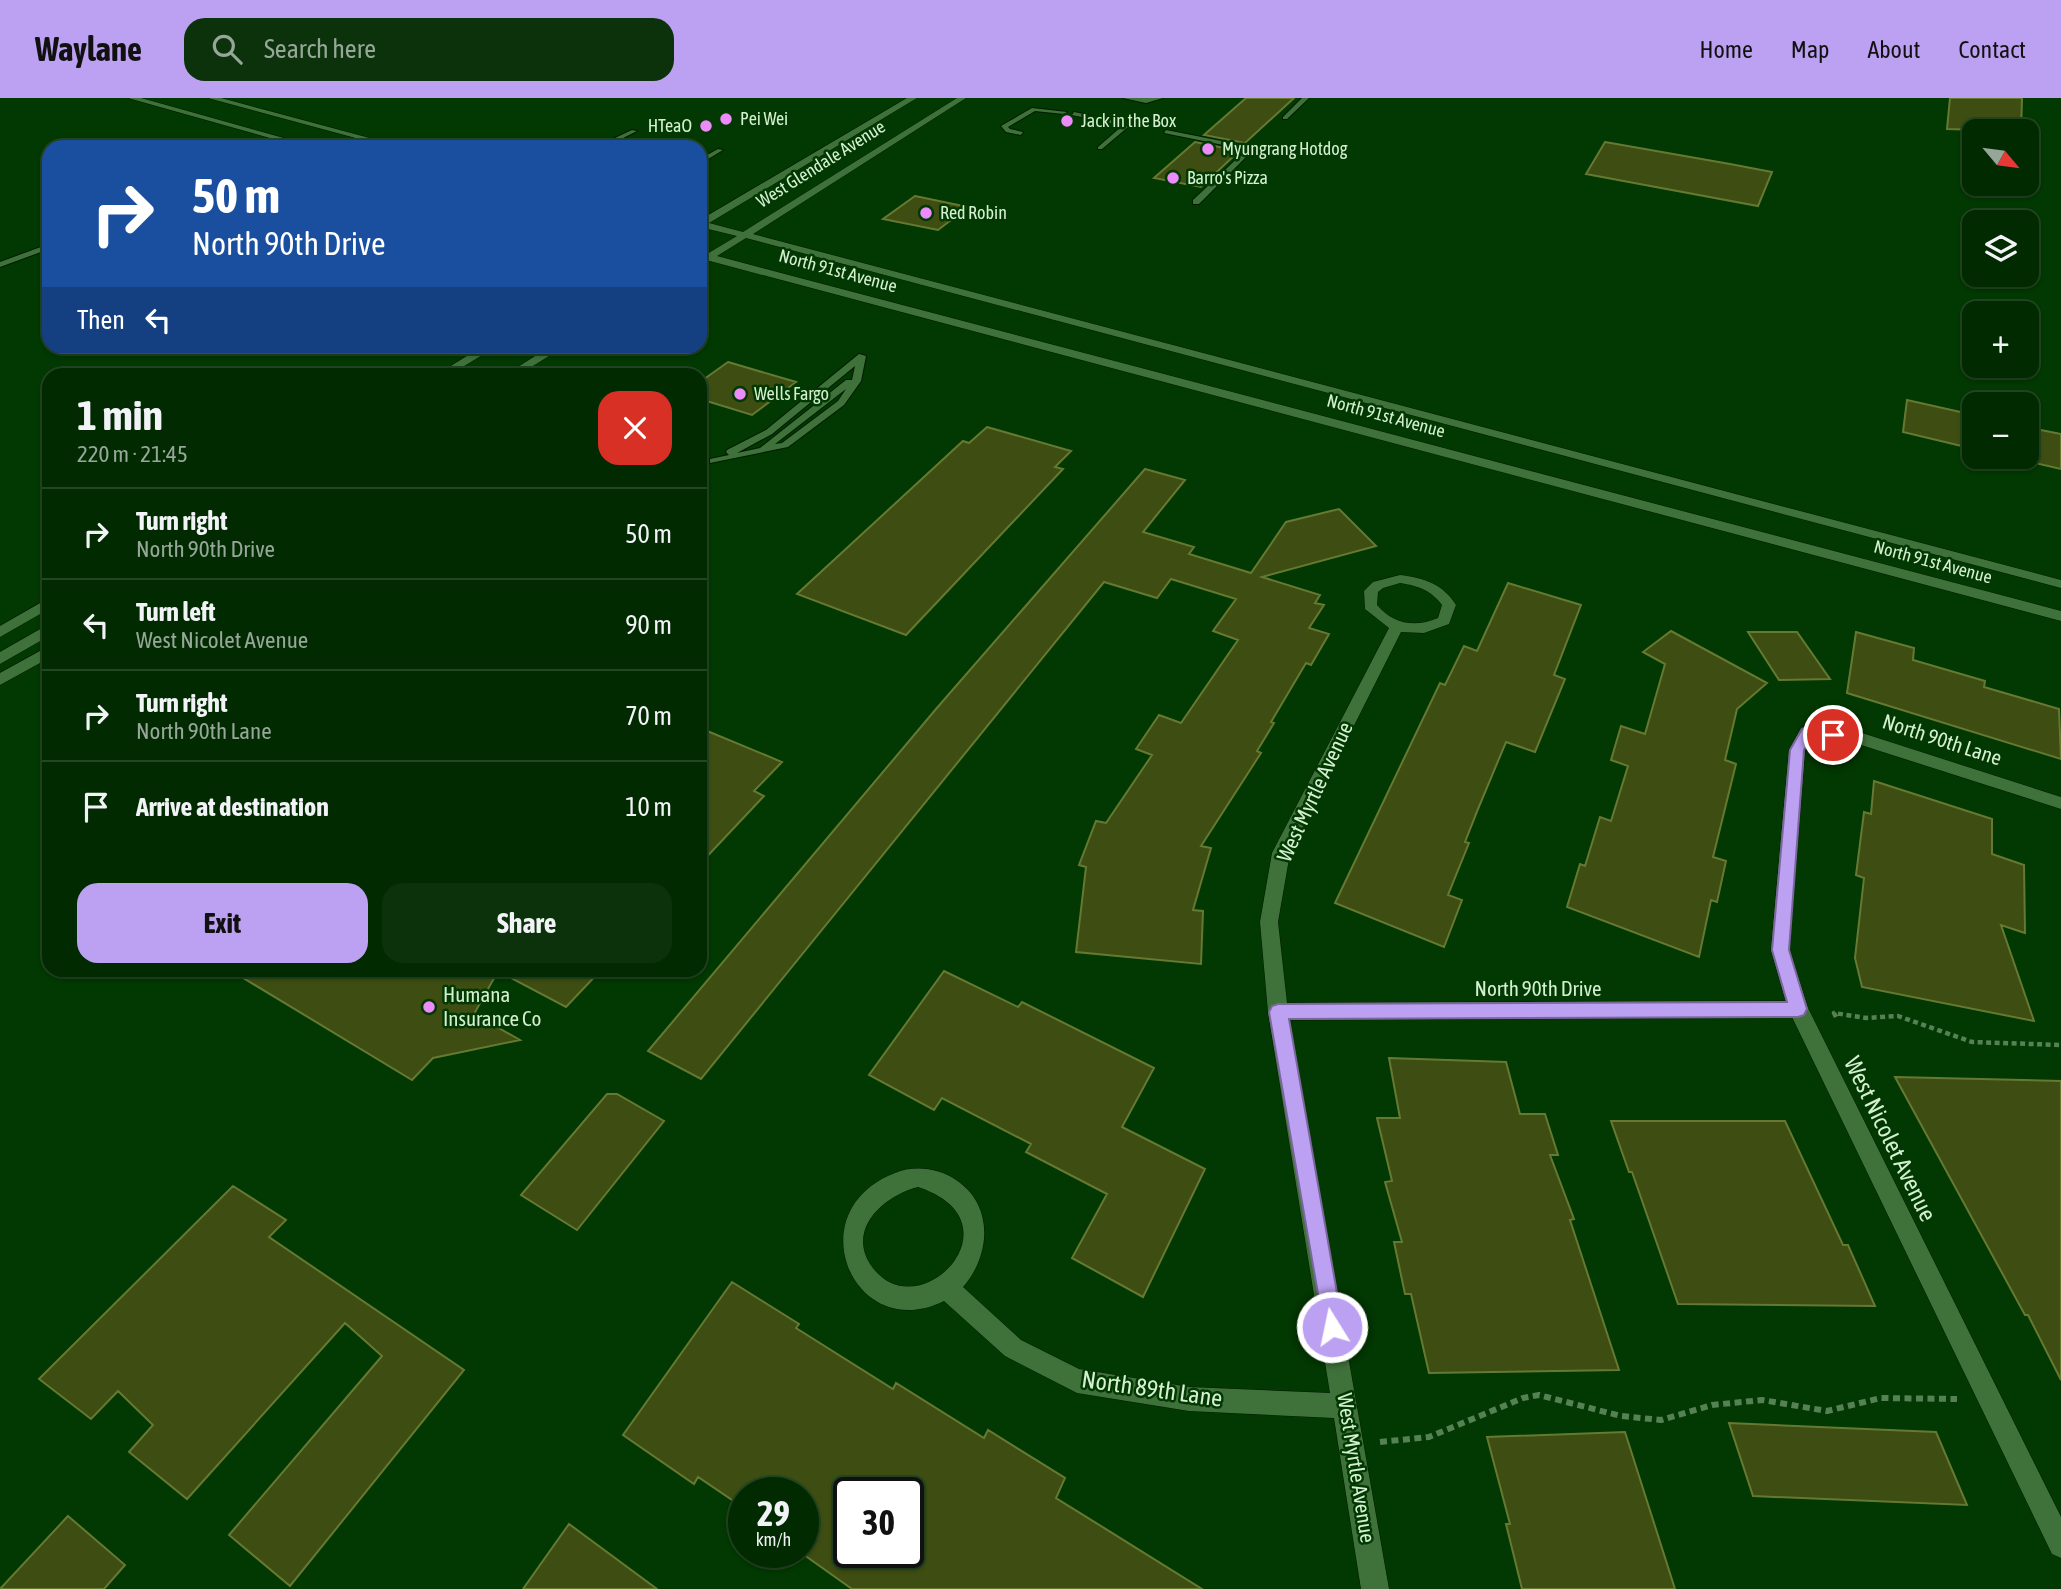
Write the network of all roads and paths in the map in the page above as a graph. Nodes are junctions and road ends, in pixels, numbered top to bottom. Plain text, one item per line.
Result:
1 (132, 98) edge
2 (212, 98) edge
3 (913, 98) edge
4 (962, 98) edge
5 (1126, 98) edge
6 (1160, 98) edge
7 (1306, 98) edge
8 (1064, 112) dead end
9 (1074, 114) dead end
10 (1284, 118) dead end
11 (634, 131) dead end
12 (1166, 132) dead end
13 (645, 133) dead end
14 (1021, 133) dead end
15 (285, 140) edge
16 (372, 140) edge
17 (614, 140) edge
18 (630, 140) edge
19 (1100, 148) dead end
20 (720, 150) dead end
21 (707, 158) edge
22 (1196, 202) dead end
23 (707, 220) edge
24 (707, 226) edge
25 (744, 235) junction
26 (42, 249) edge
27 (707, 256) edge
28 (707, 259) edge
29 (0, 265) edge
30 (478, 354) edge
31 (547, 354) edge
32 (454, 368) edge
33 (523, 368) edge
34 (1273, 391) junction
35 (762, 450) joint
36 (2061, 584) edge
37 (42, 607) edge
38 (2061, 616) edge
39 (1397, 626) junction
40 (0, 632) edge
41 (42, 633) edge
42 (42, 655) edge
43 (0, 659) edge
44 (0, 680) edge
45 (1807, 732) joint
46 (2061, 803) edge
47 (1798, 1009) junction
48 (1278, 1012) junction
49 (1838, 1023) dead end
50 (2061, 1045) edge
51 (946, 1287) junction
52 (1990, 1400) junction
53 (1346, 1406) junction
54 (1352, 1445) junction
55 (2061, 1545) edge
56 (1375, 1589) edge

1 - 15 main road
2 - 16 main road
3 - 23 main road, West Glendale Avenue
4 - 25 main road, West Glendale Avenue
5 - 6 lane
7 - 10 lane
8 - 14 lane
9 - 19 lane
11 - 17 lane
12 - 22 lane
13 - 18 lane
20 - 21 lane
24 - 25 main road, North 91st Avenue
25 - 27 main road, West Glendale Avenue
25 - 34 main road, North 91st Avenue
26 - 29 lane
28 - 34 main road, North 91st Avenue
30 - 32 main road
31 - 33 main road
34 - 36 main road, North 91st Avenue
34 - 38 main road, North 91st Avenue
35 - 35 lane
37 - 40 main road
39 - 39 main road
39 - 48 main road, West Myrtle Avenue
41 - 43 main road
42 - 44 main road
45 - 46 main road, North 90th Lane
45 - 47 main road, West Nicolet Avenue
47 - 48 main road, North 90th Drive
47 - 52 main road, West Nicolet Avenue
48 - 53 main road, West Myrtle Avenue
49 - 50 path
51 - 51 main road
51 - 53 main road, North 89th Lane
52 - 54 path
52 - 55 main road, West Nicolet Avenue
53 - 54 main road, West Myrtle Avenue
54 - 56 main road, West Myrtle Avenue

